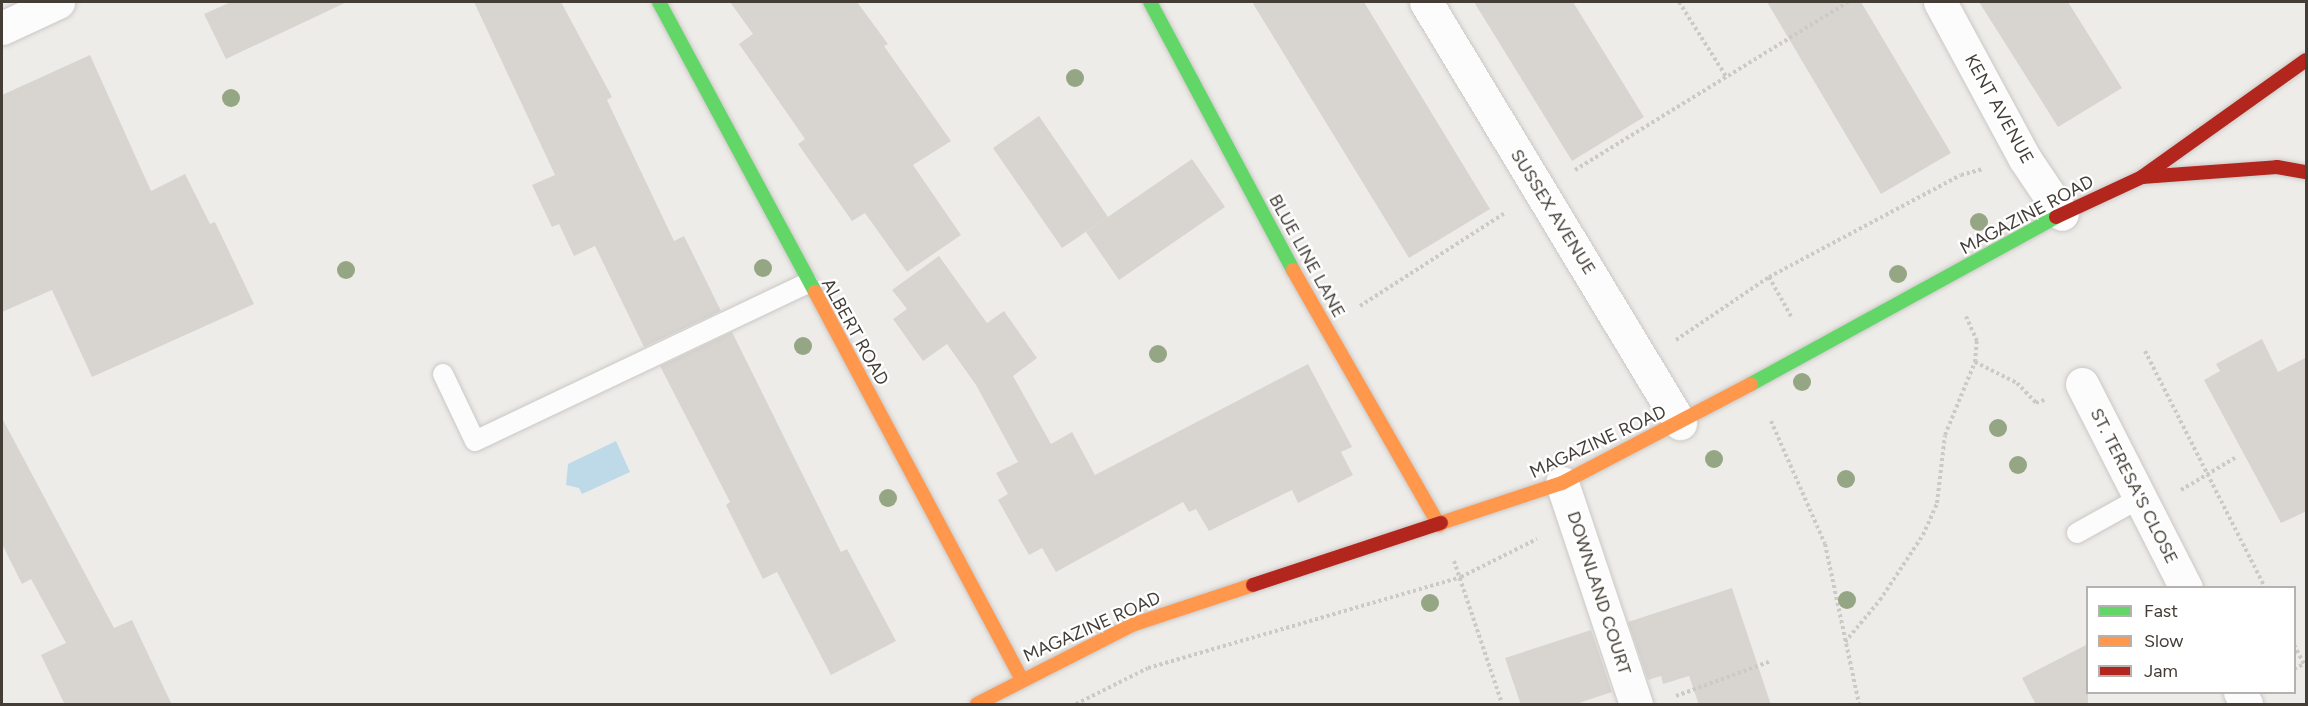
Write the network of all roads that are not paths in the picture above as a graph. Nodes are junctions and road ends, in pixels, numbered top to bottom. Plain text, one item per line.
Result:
1 (58, 2) edge
2 (659, 2) edge
3 (1150, 2) edge
4 (1426, 2) edge
5 (1940, 2) edge
6 (2, 28) edge
7 (2307, 60) edge
8 (2307, 172) edge
9 (2142, 177) junction
10 (2062, 214) junction
11 (807, 283) junction
12 (443, 374) dead end
13 (2082, 384) road end
14 (1680, 423) junction
15 (1562, 483) junction
16 (2143, 504) junction
17 (1439, 525) junction
18 (2077, 532) dead end
19 (2185, 586) edge
20 (1022, 679) junction
21 (1650, 703) edge
22 (977, 705) edge

1 - 6 street
2 - 11 street, ALBERT ROAD
3 - 17 street, BLUE LINE LANE
4 - 14 street, SUSSEX AVENUE
5 - 10 street, KENT AVENUE
7 - 9 street, MAGAZINE ROAD
8 - 9 street, MAGAZINE ROAD
9 - 10 street, MAGAZINE ROAD
10 - 14 street, MAGAZINE ROAD
11 - 12 lane
11 - 20 street, ALBERT ROAD
13 - 16 street, ST. TERESA'S CLOSE
14 - 15 street, MAGAZINE ROAD
15 - 17 street, MAGAZINE ROAD
15 - 21 street, DOWNLAND COURT
16 - 18 lane
16 - 19 street, ST. TERESA'S CLOSE
17 - 20 street, MAGAZINE ROAD
20 - 22 street, MAGAZINE ROAD

